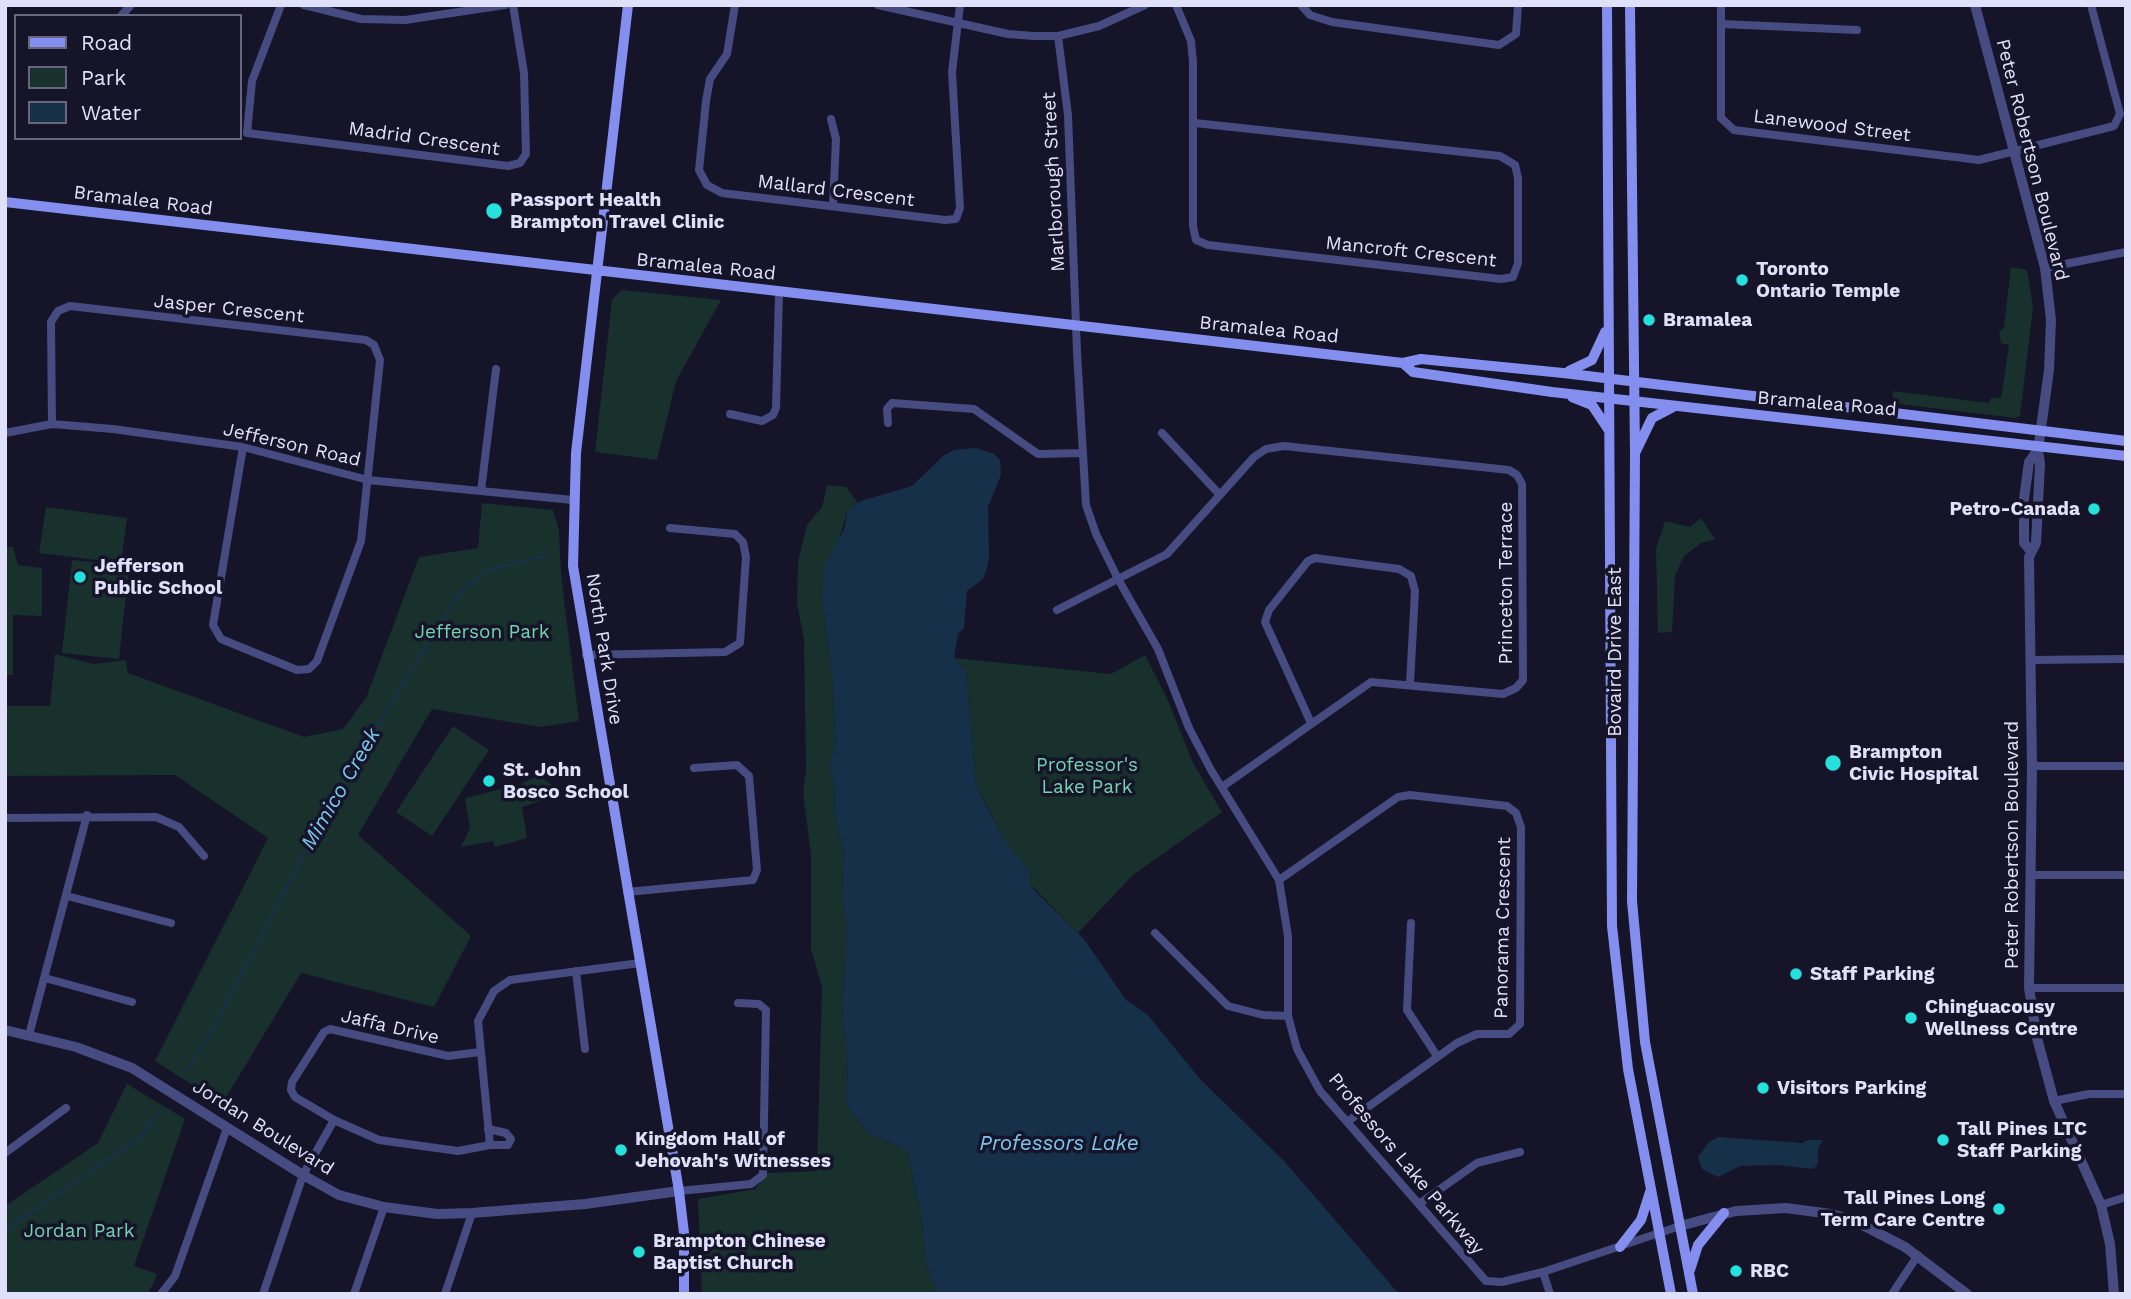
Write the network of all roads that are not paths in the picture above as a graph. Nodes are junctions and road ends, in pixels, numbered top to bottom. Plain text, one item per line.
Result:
1 (281, 5) edge
2 (304, 5) edge
3 (505, 5) edge
4 (513, 5) edge
5 (628, 5) edge
6 (735, 5) edge
7 (878, 5) edge
8 (960, 5) edge
9 (1144, 5) edge
10 (1176, 5) edge
11 (1301, 5) edge
12 (1517, 5) edge
13 (1607, 5) edge
14 (1630, 5) edge
15 (1721, 5) edge
16 (1975, 5) edge
17 (2091, 5) edge
18 (958, 24) junction
19 (1722, 24) junction
20 (1857, 30) dead end
21 (1058, 36) junction
22 (831, 119) dead end
23 (1195, 123) junction
24 (243, 132) edge
25 (2013, 153) junction
26 (5, 202) edge
27 (833, 205) junction
28 (2126, 252) edge
29 (2045, 268) junction
30 (595, 272) junction
31 (779, 293) junction
32 (1608, 319) junction
33 (1077, 327) junction
34 (1403, 363) junction
35 (496, 369) dead end
36 (1563, 373) junction
37 (1609, 378) junction
38 (1634, 381) junction
39 (1552, 392) junction
40 (1609, 397) junction
41 (1633, 400) junction
42 (1679, 406) junction
43 (730, 414) dead end
44 (888, 423) dead end
45 (52, 424) junction
46 (2040, 431) junction
47 (5, 433) edge
48 (1162, 433) dead end
49 (1610, 434) junction
50 (2126, 441) edge
51 (243, 447) junction
52 (2038, 448) junction
53 (1082, 453) junction
54 (1634, 454) junction
55 (2126, 456) edge
56 (368, 480) junction
57 (481, 491) junction
58 (1220, 495) junction
59 (573, 499) junction
60 (670, 528) dead end
61 (1118, 579) junction
62 (1057, 610) dead end
63 (586, 655) junction
64 (2126, 659) edge
65 (2030, 660) junction
66 (1410, 684) junction
67 (1311, 723) junction
68 (2032, 766) junction
69 (2126, 766) edge
70 (694, 768) dead end
71 (1222, 786) junction
72 (86, 815) junction
73 (5, 817) edge
74 (204, 856) dead end
75 (2030, 875) junction
76 (2126, 876) edge
77 (1279, 880) junction
78 (626, 892) junction
79 (67, 896) junction
80 (171, 923) dead end
81 (1411, 923) dead end
82 (1154, 933) dead end
83 (640, 963) junction
84 (576, 971) junction
85 (45, 978) junction
86 (2029, 988) junction
87 (2126, 988) edge
88 (132, 1002) dead end
89 (738, 1003) dead end
90 (1288, 1016) junction
91 (5, 1030) edge
92 (29, 1035) junction
93 (585, 1049) dead end
94 (480, 1052) junction
95 (1437, 1056) junction
96 (2126, 1094) edge
97 (2054, 1101) junction
98 (66, 1108) dead end
99 (334, 1120) junction
100 (1347, 1122) junction
101 (227, 1128) junction
102 (488, 1129) junction
103 (490, 1145) junction
104 (1520, 1152) dead end
105 (5, 1153) edge
106 (303, 1175) junction
107 (1651, 1189) junction
108 (679, 1191) junction
109 (2126, 1197) edge
110 (1419, 1204) junction
111 (2101, 1205) junction
112 (384, 1207) junction
113 (472, 1213) junction
114 (1724, 1213) junction
115 (1680, 1226) junction
116 (1660, 1233) junction
117 (1620, 1247) junction
118 (1918, 1255) junction
119 (1543, 1272) junction
120 (1689, 1273) junction
121 (160, 1294) edge
122 (263, 1294) edge
123 (354, 1294) edge
124 (445, 1294) edge
125 (684, 1294) edge
126 (1550, 1294) edge
127 (1671, 1294) edge
128 (1693, 1294) edge
129 (1892, 1294) edge
130 (1967, 1294) edge
131 (2114, 1294) edge

1 - 24 street, Madrid Crescent
2 - 3 street
4 - 24 street, Madrid Crescent
5 - 30 main road, North Park Drive
6 - 27 street, Mallard Crescent
7 - 18 street
8 - 18 street
9 - 21 street
10 - 23 street, Mancroft Crescent
11 - 12 street
13 - 32 main road, Bovaird Drive East
14 - 38 main road, Bovaird Drive East
15 - 19 street, Lanewood Street
16 - 25 street, Peter Robertson Boulevard
17 - 25 street, Lanewood Street
18 - 21 street
18 - 27 street, Mallard Crescent
19 - 20 street
19 - 25 street, Lanewood Street
21 - 33 street, Marlborough Street
22 - 27 street
23 - 23 street, Mancroft Crescent
25 - 29 street, Peter Robertson Boulevard
26 - 30 main road, Bramalea Road
28 - 29 street
29 - 46 street, Peter Robertson Boulevard
30 - 31 main road, Bramalea Road
30 - 59 main road, North Park Drive
31 - 33 main road, Bramalea Road
31 - 43 street
32 - 36 main road
32 - 37 main road, Bovaird Drive East
33 - 34 main road, Bramalea Road
33 - 53 street, Professors Lake Parkway
34 - 36 main road, Bramalea Road
34 - 39 main road, Bramalea Road
35 - 57 street
36 - 37 main road, Bramalea Road
37 - 38 main road, Bramalea Road
37 - 40 main road, Bovaird Drive East
38 - 41 main road, Bovaird Drive East
38 - 46 main road, Bramalea Road
39 - 40 main road, Bramalea Road
39 - 49 main road
40 - 41 main road, Bramalea Road
40 - 49 main road, Bovaird Drive East
41 - 42 main road, Bramalea Road
41 - 54 main road, Bovaird Drive East
42 - 52 main road, Bramalea Road
42 - 54 main road
44 - 53 street
45 - 47 street, Jefferson Road
45 - 51 street, Jefferson Road
45 - 56 street, Jasper Crescent
46 - 50 main road, Bramalea Road
46 - 52 street, Peter Robertson Boulevard
48 - 58 street
49 - 107 main road, Bovaird Drive East
51 - 56 street, Jefferson Road
51 - 56 street
52 - 55 main road, Bramalea Road
52 - 65 street, Peter Robertson Boulevard
53 - 61 street, Professors Lake Parkway
54 - 115 main road, Bovaird Drive East
56 - 57 street, Jefferson Road
57 - 59 street, Jefferson Road
58 - 61 street, Princeton Terrace
58 - 66 street, Princeton Terrace
59 - 63 main road, North Park Drive
60 - 63 street
61 - 62 street, Princeton Terrace
61 - 71 street, Professors Lake Parkway
63 - 78 main road, North Park Drive
64 - 65 street
65 - 68 street, Peter Robertson Boulevard
66 - 67 street, Princeton Terrace
66 - 67 street
67 - 71 street, Princeton Terrace
68 - 69 street
68 - 75 street, Peter Robertson Boulevard
70 - 78 street
71 - 77 street, Professors Lake Parkway
72 - 73 street
72 - 74 street
72 - 79 street
75 - 76 street
75 - 86 street, Peter Robertson Boulevard
77 - 90 street, Professors Lake Parkway
77 - 95 street, Panorama Crescent
78 - 83 main road, North Park Drive
79 - 80 street
79 - 85 street
81 - 95 street
82 - 90 street
83 - 84 street
83 - 108 main road, North Park Drive
84 - 93 street
84 - 94 street
85 - 88 street
85 - 92 street
86 - 87 street
86 - 97 street, Peter Robertson Boulevard
89 - 108 street
90 - 100 street, Professors Lake Parkway
91 - 92 street, Jordan Boulevard
92 - 101 street, Jordan Boulevard
94 - 99 street, Jaffa Drive
94 - 102 street
95 - 100 street, Panorama Crescent
96 - 97 street
97 - 111 street, Peter Robertson Boulevard
98 - 105 street
99 - 103 street, Jaffa Drive
99 - 106 street
100 - 110 street, Professors Lake Parkway
101 - 106 street, Jordan Boulevard
101 - 121 street
102 - 103 street
102 - 103 street
104 - 110 street
106 - 112 street, Jordan Boulevard
106 - 122 street
107 - 116 main road, Bovaird Drive East
107 - 117 main road
108 - 113 street, Jordan Boulevard
108 - 125 main road, North Park Drive
109 - 111 street
110 - 119 street, Professors Lake Parkway
111 - 131 street, Peter Robertson Boulevard
112 - 113 street, Jordan Boulevard
112 - 123 street
113 - 124 street
114 - 115 street
114 - 118 street
114 - 120 main road
115 - 116 street, Professors Lake Parkway
115 - 120 main road, Bovaird Drive East
116 - 117 street, Professors Lake Parkway
116 - 127 main road, Bovaird Drive East
117 - 119 street, Professors Lake Parkway
118 - 129 street
118 - 130 street
119 - 126 street
120 - 128 main road, Bovaird Drive East

